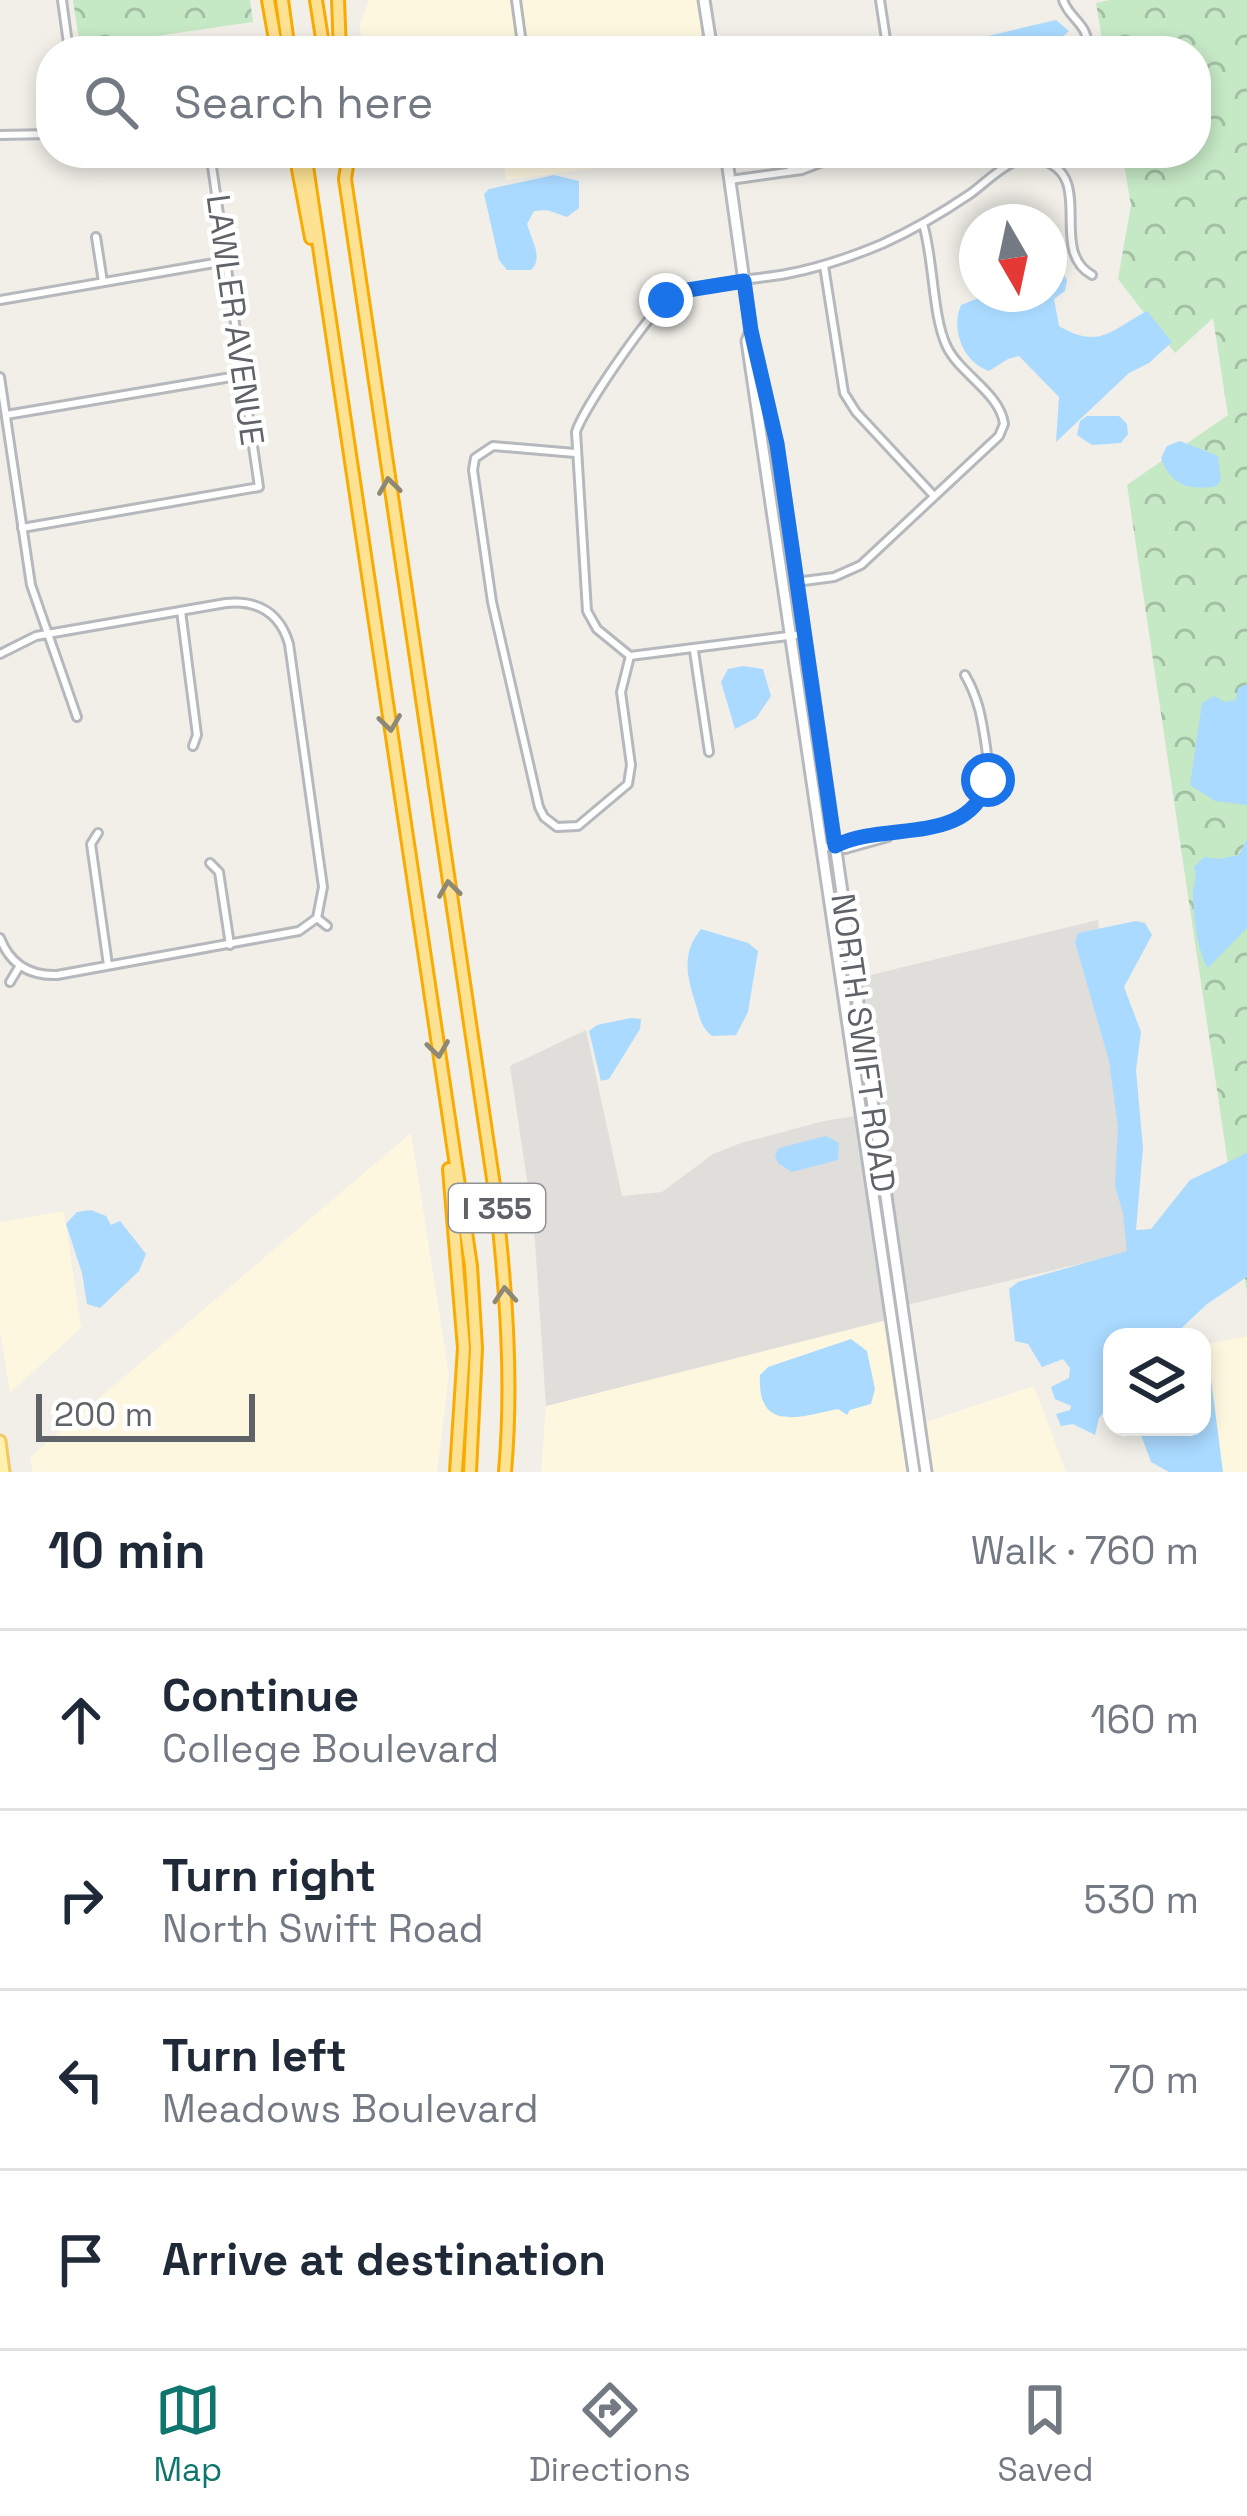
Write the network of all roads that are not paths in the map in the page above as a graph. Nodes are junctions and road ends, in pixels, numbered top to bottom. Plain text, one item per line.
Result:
1 (62, 0) edge
2 (268, 0) edge
3 (281, 0) edge
4 (316, 0) edge
5 (338, 0) edge
6 (516, 0) edge
7 (704, 0) edge
8 (880, 0) edge
9 (1063, 0) edge
10 (67, 36) edge
11 (274, 36) edge
12 (287, 36) edge
13 (322, 36) edge
14 (339, 36) edge
15 (521, 36) edge
16 (710, 36) edge
17 (885, 36) edge
18 (1087, 36) edge
19 (36, 134) edge
20 (0, 135) edge
21 (212, 168) edge
22 (298, 168) edge
23 (307, 168) edge
24 (345, 168) edge
25 (728, 168) edge
26 (791, 168) edge
27 (802, 168) edge
28 (1005, 168) edge
29 (1056, 168) edge
30 (791, 171) junction
31 (730, 180) junction
32 (922, 224) junction
33 (96, 236) dead end
34 (226, 261) junction
35 (824, 265) junction
36 (1092, 275) dead end
37 (744, 281) junction
38 (104, 282) junction
39 (0, 300) edge
40 (751, 331) junction
41 (243, 375) junction
42 (0, 376) edge
43 (340, 382) junction
44 (6, 415) junction
45 (575, 453) junction
46 (934, 496) junction
47 (22, 528) junction
48 (796, 581) junction
49 (181, 611) junction
50 (46, 634) junction
51 (804, 634) junction
52 (790, 636) junction
53 (694, 651) junction
54 (0, 654) edge
55 (630, 656) junction
56 (965, 676) dead end
57 (77, 716) dead end
58 (193, 746) dead end
59 (709, 752) dead end
60 (98, 833) dead end
61 (835, 846) junction
62 (822, 848) junction
63 (210, 863) dead end
64 (317, 918) junction
65 (327, 926) dead end
66 (0, 938) edge
67 (230, 945) junction
68 (109, 966) junction
69 (19, 967) junction
70 (10, 982) dead end
71 (443, 1088) junction
72 (0, 1442) edge
73 (4, 1472) edge
74 (456, 1472) edge
75 (470, 1472) edge
76 (508, 1472) edge
77 (914, 1472) edge
78 (926, 1472) edge

1 - 10 street
2 - 11 highway
3 - 12 highway
4 - 13 highway
5 - 14 highway
6 - 15 street
7 - 16 street
8 - 17 street
9 - 18 street
19 - 20 street
21 - 34 street, LAWLER AVENUE
22 - 43 highway
23 - 43 highway, I 355
76 -> 24 highway, I 355
25 - 31 street, NORTH SWIFT ROAD
26 - 30 street
27 - 30 street
28 - 32 street
29 - 36 street
30 - 31 street
31 - 37 street, NORTH SWIFT ROAD
32 - 35 street
32 - 46 street
33 - 38 street
34 - 38 street
34 - 41 street, LAWLER AVENUE
35 - 37 street
35 - 46 street
37 - 40 street, NORTH SWIFT ROAD
37 - 45 street
38 - 39 street
40 - 48 street, NORTH SWIFT ROAD
40 - 52 street, NORTH SWIFT ROAD
41 - 44 street
41 - 47 street, LAWLER AVENUE
42 - 44 street
43 -> 71 highway, I 355
44 - 47 street
45 - 55 street
45 - 55 street
46 - 48 street
47 - 50 street
48 - 51 street, NORTH SWIFT ROAD
49 - 50 street
49 - 58 street
49 - 64 street
50 - 54 street
50 - 57 street
51 - 52 street
51 - 61 street, NORTH SWIFT ROAD
52 - 53 street
52 - 62 street, NORTH SWIFT ROAD
53 - 55 street
53 - 59 street
56 - 61 street
60 - 68 street
61 - 62 street
61 - 78 street, NORTH SWIFT ROAD
62 - 77 street, NORTH SWIFT ROAD
63 - 67 street
64 - 65 street
64 - 67 street
66 - 69 street
67 - 68 street
68 - 69 street
69 - 70 street
71 - 74 highway
71 - 75 highway, I 355
72 - 73 main road

